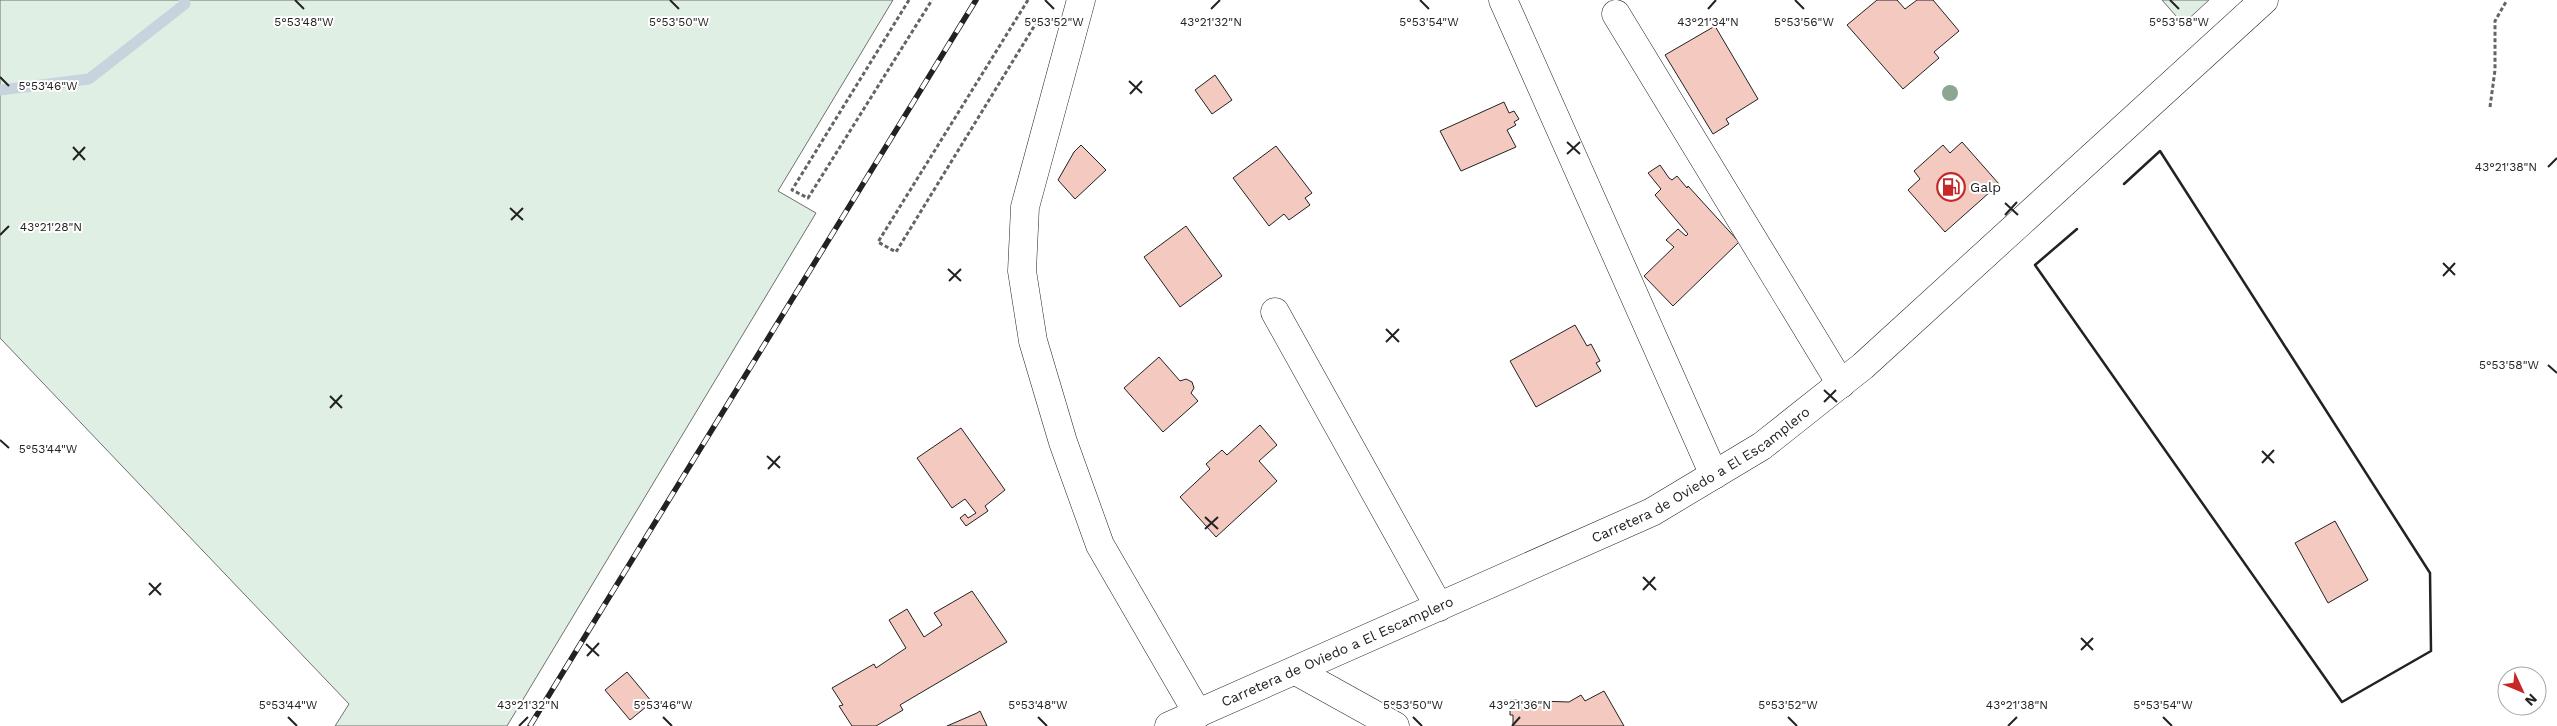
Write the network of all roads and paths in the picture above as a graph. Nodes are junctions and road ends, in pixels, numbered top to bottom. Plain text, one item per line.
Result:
1 (909, 0) edge
2 (932, 0) edge
3 (1028, 0) edge
4 (1081, 0) edge
5 (1503, 0) edge
6 (2264, 0) edge
7 (2507, 0) edge
8 (1616, 14) dead end
9 (1040, 17) dead end
10 (2490, 107) dead end
11 (1275, 312) dead end
12 (1841, 384) junction
13 (1714, 475) junction
14 (1439, 607) junction
15 (1296, 671) junction
16 (1198, 714) junction
17 (1169, 726) edge
18 (1395, 726) edge

1 - 2 path
3 - 9 path
4 - 16 street
5 - 13 street
6 - 12 street, Carretera de Oviedo a El Escamplero
7 - 10 path
8 - 12 street
11 - 14 street
12 - 13 street, Carretera de Oviedo a El Escamplero
13 - 14 street, Carretera de Oviedo a El Escamplero
14 - 15 street, Carretera de Oviedo a El Escamplero
15 - 16 street, Carretera de Oviedo a El Escamplero
15 - 18 street
16 - 17 street, Carretera de Oviedo a El Escamplero

